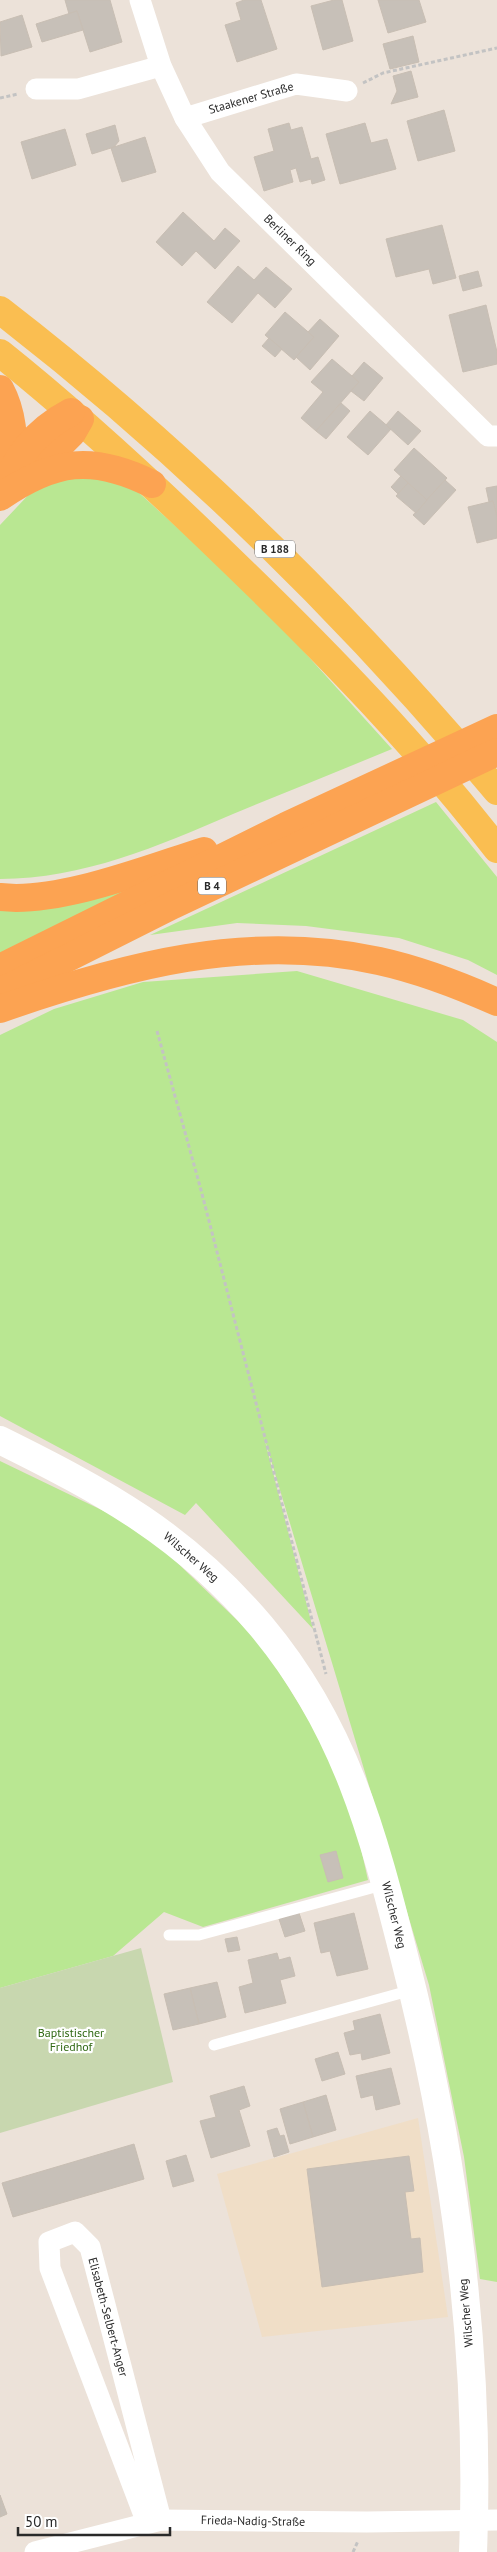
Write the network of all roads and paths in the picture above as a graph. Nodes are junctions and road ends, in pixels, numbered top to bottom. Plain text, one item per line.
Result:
1 (140, 0) edge
2 (497, 48) edge
3 (161, 66) junction
4 (36, 89) dead end
5 (348, 92) joint
6 (185, 118) junction
7 (0, 310) edge
8 (0, 353) edge
9 (73, 368) junction
10 (0, 389) edge
11 (78, 413) junction
12 (132, 417) junction
13 (497, 436) edge
14 (19, 473) junction
15 (152, 484) junction
16 (0, 496) edge
17 (497, 728) edge
18 (495, 753) edge
19 (497, 791) edge
20 (286, 826) junction
21 (493, 844) edge
22 (0, 897) edge
23 (0, 968) edge
24 (0, 992) edge
25 (497, 1002) edge
26 (0, 1009) edge
27 (157, 1031) dead end
28 (0, 1440) edge
29 (328, 1680) dead end
30 (386, 1884) junction
31 (169, 1935) dead end
32 (413, 1990) junction
33 (214, 2045) dead end
34 (154, 2521) junction
35 (486, 2521) edge
36 (35, 2552) edge
37 (473, 2552) edge

1 - 3 street, Berliner Ring
2 - 5 path
3 - 4 street
3 - 6 street, Berliner Ring
5 - 6 street, Staakener Straße
6 - 13 street, Berliner Ring
7 - 9 main road, B 188
8 - 11 main road, B 188
9 - 11 main road
9 - 12 main road, B 188
10 - 14 highway
11 - 12 main road, B 188
11 - 14 highway
11 - 15 main road, B 188
12 - 19 main road, B 188
14 - 15 highway
14 - 16 highway
15 - 21 main road, B 188
17 - 20 highway, B 4
18 - 24 highway, B 4
20 - 22 highway
20 - 23 highway, B 4
25 - 26 highway
27 - 29 path
28 - 30 street, Wilscher Weg
30 - 31 lane
30 - 32 street, Wilscher Weg
32 - 33 lane
32 - 35 street, Wilscher Weg
34 - 34 street, Elisabeth-Selbert-Anger
34 - 35 street, Frieda-Nadig-Straße
34 - 36 street, Frieda-Nadig-Straße
35 - 37 street, Wilscher Weg

